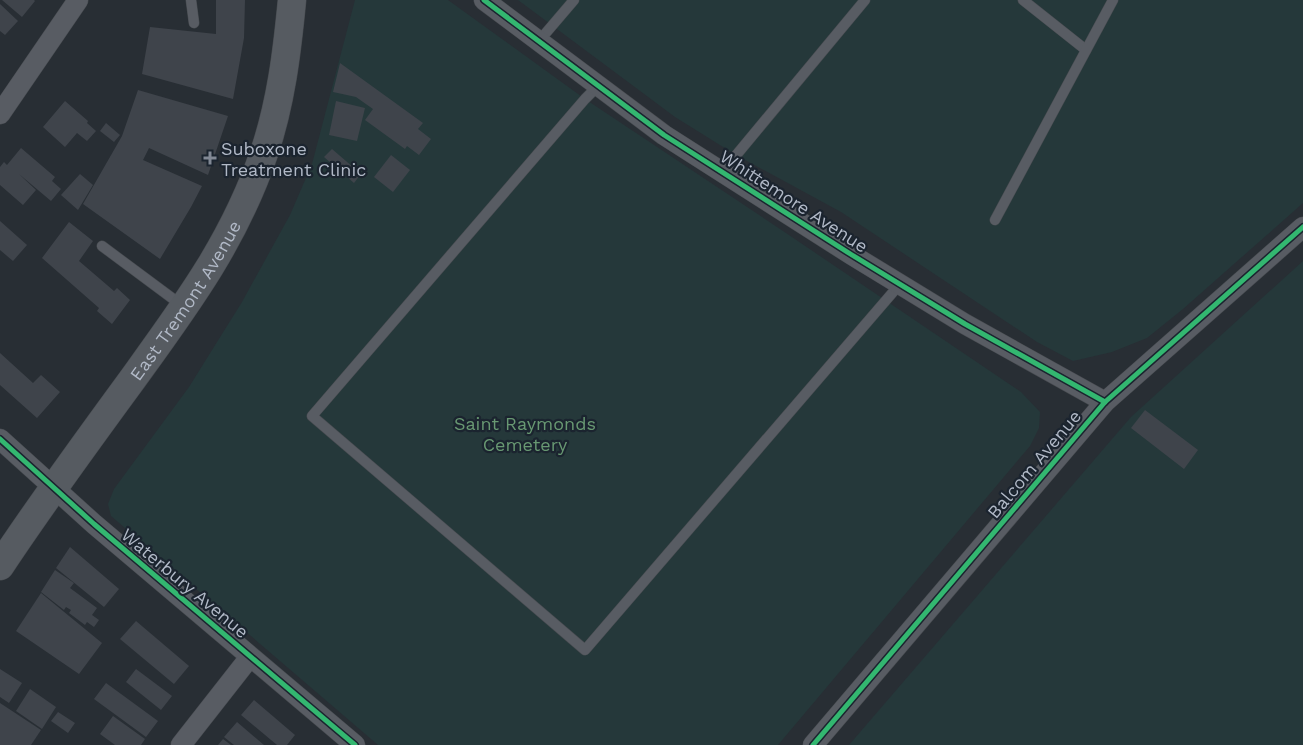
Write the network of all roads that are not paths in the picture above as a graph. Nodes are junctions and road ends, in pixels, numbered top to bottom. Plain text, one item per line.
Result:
1 (78, 0) edge
2 (191, 0) edge
3 (292, 0) edge
4 (484, 0) edge
5 (574, 0) edge
6 (865, 0) edge
7 (1023, 0) edge
8 (1114, 0) edge
9 (194, 23) dead end
10 (539, 41) junction
11 (1086, 50) junction
12 (598, 86) junction
13 (0, 114) edge
14 (723, 172) junction
15 (995, 220) dead end
16 (1303, 227) edge
17 (102, 246) dead end
18 (900, 284) junction
19 (184, 308) junction
20 (1105, 402) junction
21 (0, 439) edge
22 (53, 487) junction
23 (0, 566) edge
24 (250, 657) junction
25 (181, 745) edge
26 (355, 745) edge
27 (813, 745) edge

1 - 13 street
2 - 9 lane
3 - 19 main road, East Tremont Avenue
4 - 10 street, Whittemore Avenue
5 - 10 lane
6 - 14 lane
7 - 11 lane
8 - 11 lane
10 - 12 street, Whittemore Avenue
11 - 15 lane
12 - 14 street, Whittemore Avenue
12 - 18 lane
14 - 18 street, Whittemore Avenue
16 - 20 street, Balcom Avenue
17 - 19 lane
18 - 20 street, Whittemore Avenue
19 - 22 main road, East Tremont Avenue
20 - 27 street, Balcom Avenue
21 - 22 street, Waterbury Avenue
22 - 23 main road, East Tremont Avenue
22 - 24 street, Waterbury Avenue
24 - 25 street
24 - 26 street, Waterbury Avenue

